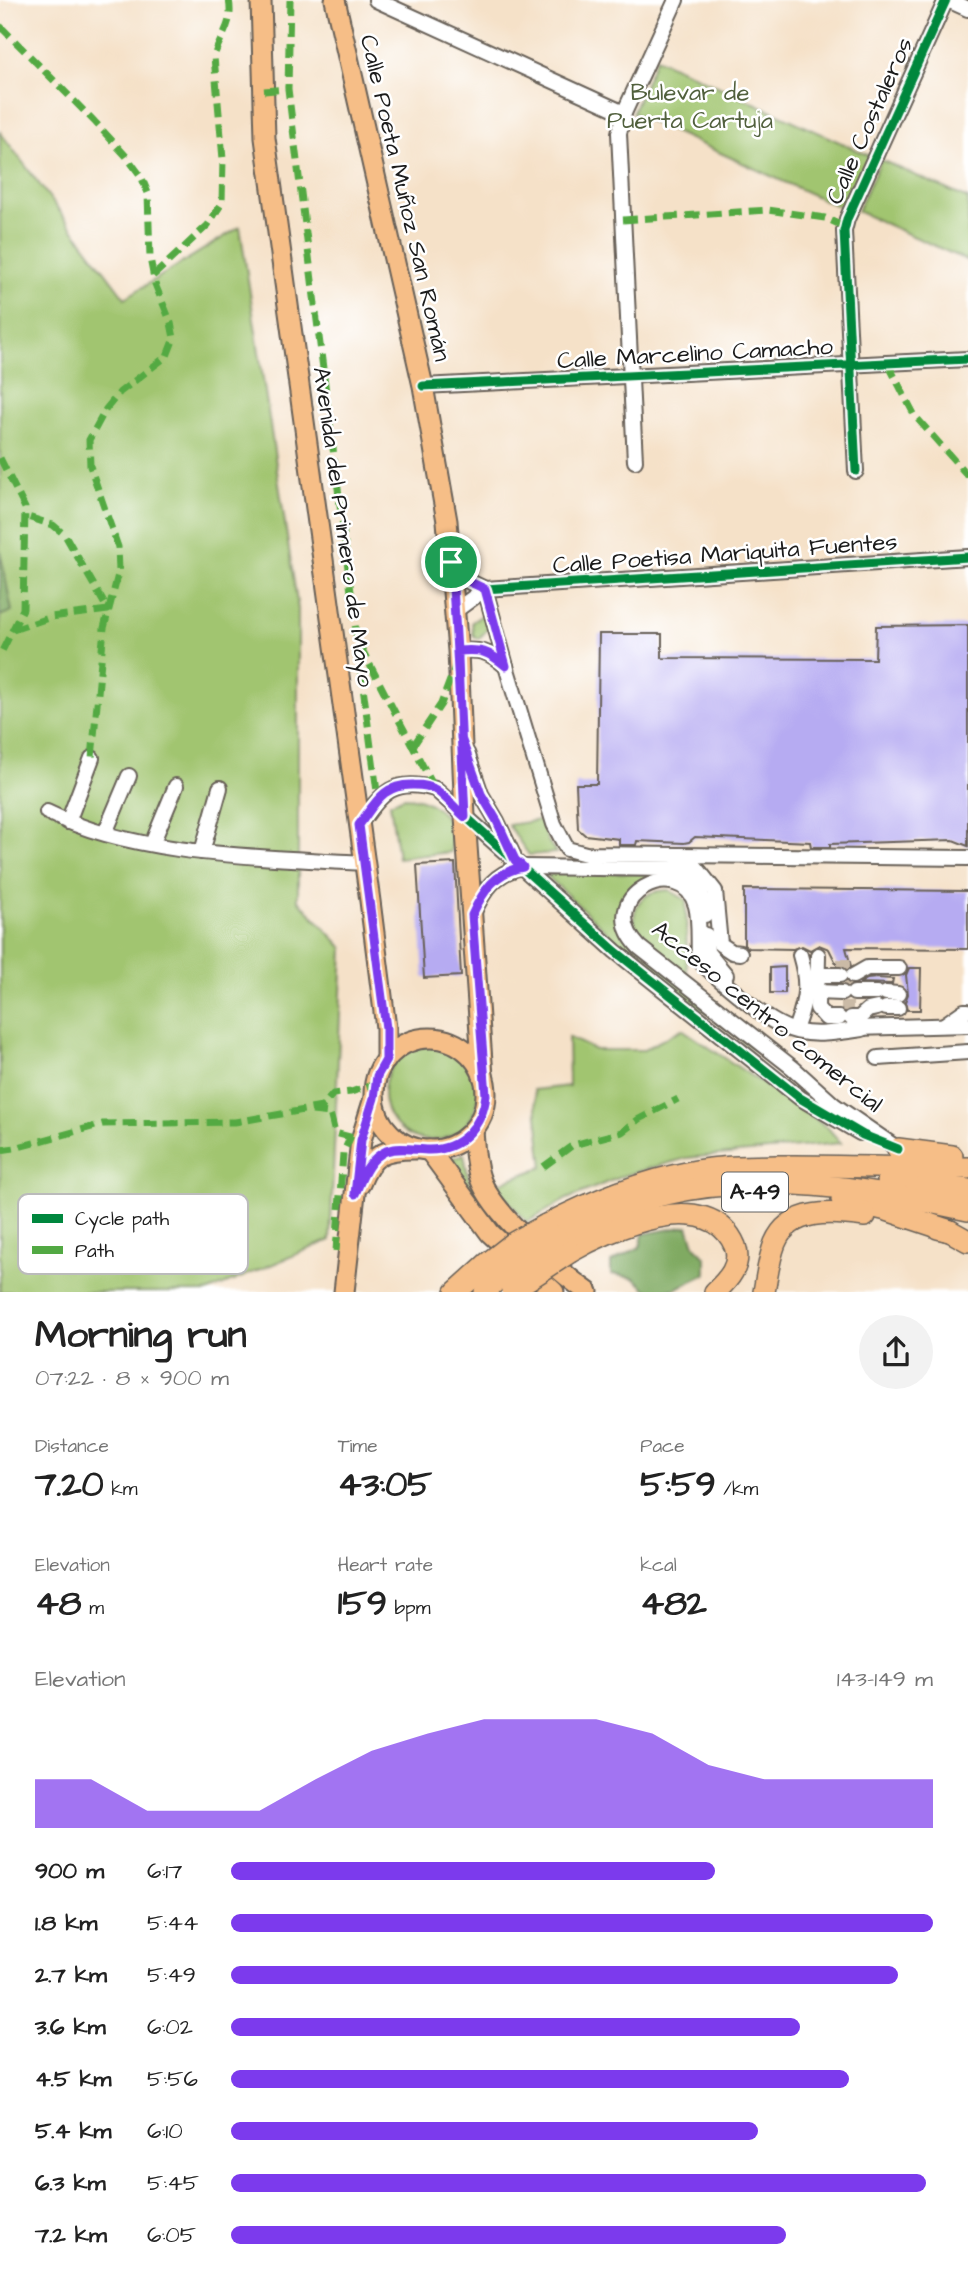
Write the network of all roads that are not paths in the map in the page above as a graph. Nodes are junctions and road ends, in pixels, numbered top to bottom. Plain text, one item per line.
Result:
1 (261, 0) edge
2 (335, 0) edge
3 (376, 0) edge
4 (676, 0) edge
5 (947, 0) edge
6 (968, 9) edge
7 (624, 113) junction
8 (968, 359) edge
9 (851, 365) junction
10 (631, 378) junction
11 (424, 386) junction
12 (635, 461) dead end
13 (856, 471) dead end
14 (968, 557) edge
15 (451, 562) junction
16 (485, 589) junction
17 (455, 611) junction
18 (458, 651) junction
19 (506, 666) junction
20 (461, 738) junction
21 (92, 758) dead end
22 (129, 776) dead end
23 (176, 786) dead end
24 (220, 788) dead end
25 (47, 812) dead end
26 (465, 817) junction
27 (68, 822) junction
28 (359, 825) junction
29 (105, 833) junction
30 (152, 844) junction
31 (202, 852) junction
32 (968, 858) edge
33 (364, 863) junction
34 (519, 863) junction
35 (472, 915) junction
36 (740, 953) dead end
37 (800, 955) dead end
38 (899, 968) dead end
39 (817, 983) junction
40 (860, 996) junction
41 (968, 1011) edge
42 (799, 1019) junction
43 (942, 1025) junction
44 (968, 1025) edge
45 (862, 1029) junction
46 (968, 1052) edge
47 (878, 1058) dead end
48 (386, 1060) junction
49 (483, 1076) junction
50 (374, 1098) junction
51 (473, 1130) junction
52 (423, 1149) junction
53 (898, 1149) junction
54 (968, 1157) edge
55 (719, 1168) junction
56 (968, 1168) edge
57 (968, 1190) edge
58 (355, 1194) junction
59 (968, 1210) edge
60 (891, 1221) junction
61 (959, 1236) edge
62 (559, 1239) junction
63 (349, 1254) junction
64 (968, 1255) edge
65 (501, 1283) edge
66 (344, 1292) edge
67 (352, 1292) edge
68 (456, 1292) edge
69 (485, 1292) edge
70 (554, 1292) edge
71 (589, 1292) edge
72 (715, 1292) edge
73 (764, 1292) edge

1 - 28 main road, Avenida del Primero de Mayo
2 - 11 main road, Calle Poeta Muñoz San Román
3 - 7 street
4 - 7 street
5 - 6 street
5 - 9 street, Calle Costaleros
7 - 10 street
8 - 9 street, Calle Marcelino Camacho
9 - 10 street, Calle Marcelino Camacho
9 - 13 street, Calle Costaleros
10 - 11 street, Calle Marcelino Camacho
10 - 12 street
11 - 15 main road, Calle Poeta Muñoz San Román
14 - 16 street, Calle Poetisa Mariquita Fuentes
15 - 16 street
15 - 17 main road, Calle Poeta Muñoz San Román
16 - 17 street
16 - 19 street
17 - 18 main road, Calle Poeta Muñoz San Román
18 - 19 street
18 - 20 main road, Calle Poeta Muñoz San Román
19 - 32 street
20 - 26 main road, Calle Poeta Muñoz San Román
20 - 34 street
21 - 27 street
22 - 29 street
23 - 30 street
24 - 31 street
25 - 27 street
26 - 28 street
26 - 34 street
26 - 35 main road, Calle Poeta Muñoz San Román
27 - 29 street
28 - 33 main road, Avenida del Primero de Mayo
29 - 30 street
30 - 31 street
31 - 33 street
33 - 48 main road, Avenida del Primero de Mayo
34 - 35 street
34 - 36 street
34 - 42 street
34 - 53 street
35 - 49 main road, Calle Poeta Muñoz San Román
37 - 42 street
38 - 40 street
39 - 40 street
39 - 40 street
39 - 42 street
41 - 43 street
42 - 45 street
43 - 44 street
43 - 45 street
45 - 53 street, Acceso centro comercial
46 - 47 street
48 - 49 main road
48 - 50 main road
49 - 51 main road
50 - 52 main road
50 - 58 main road
51 - 52 main road
51 - 71 main road
52 - 58 main road
52 - 70 main road
53 - 54 highway
55 - 56 highway, A-49
55 - 57 highway
55 - 62 highway, A-49
58 - 63 main road
59 - 62 highway
60 - 61 highway
60 - 64 highway
60 - 73 highway
61 - 62 highway, A-49
62 - 65 highway, bridge
62 - 65 highway, A-49, bridge
62 - 72 highway
63 - 66 main road
63 - 67 main road
65 - 68 highway, A-49
65 - 69 highway

